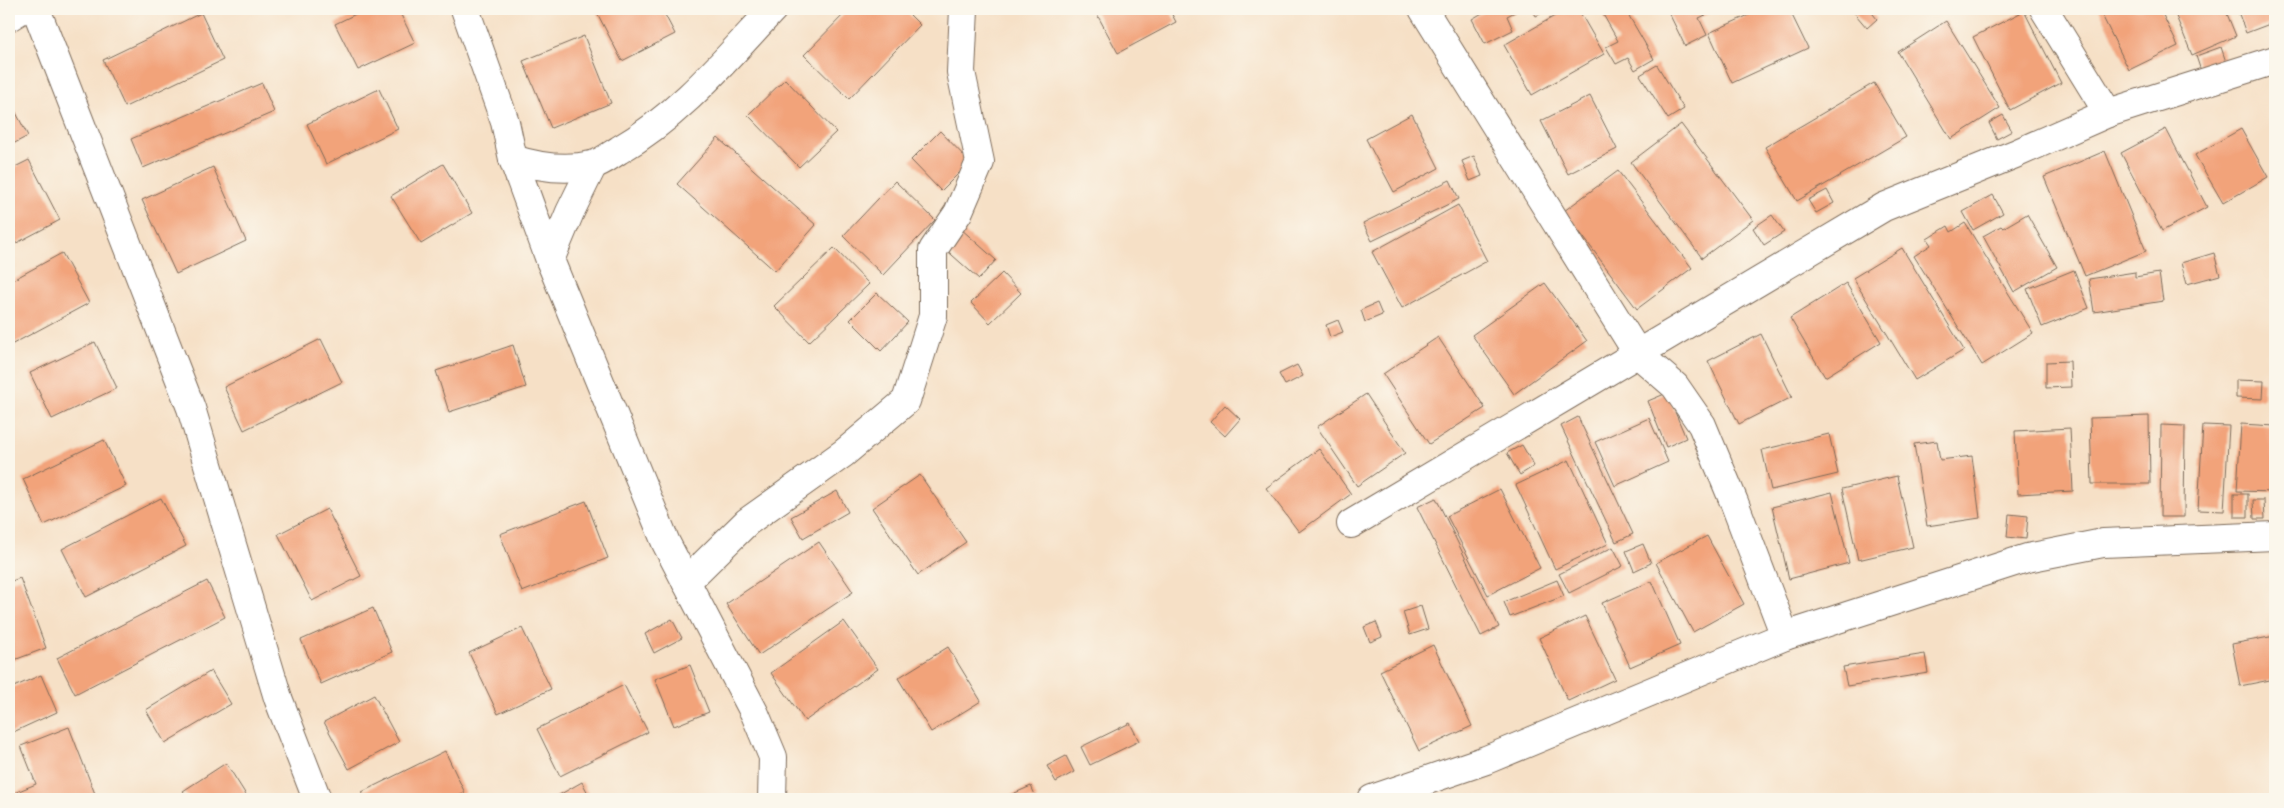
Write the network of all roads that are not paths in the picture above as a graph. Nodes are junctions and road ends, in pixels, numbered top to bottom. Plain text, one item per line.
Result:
1 (22, 9) edge
2 (36, 9) edge
3 (465, 9) edge
4 (773, 9) edge
5 (964, 9) edge
6 (1423, 9) edge
7 (2044, 9) edge
8 (9, 17) edge
9 (2275, 60) edge
10 (2108, 113) junction
11 (513, 159) junction
12 (593, 165) junction
13 (550, 260) junction
14 (1638, 354) junction
15 (1351, 524) dead end
16 (2275, 536) edge
17 (686, 582) junction
18 (1786, 636) junction
19 (317, 799) edge
20 (772, 799) edge
21 (1372, 799) edge

1 - 8 street
2 - 19 street
3 - 11 street
4 - 12 street
5 - 17 street
6 - 14 street
7 - 10 street
9 - 10 street
10 - 14 street
11 - 12 street
11 - 13 street
12 - 13 street
13 - 17 street
14 - 15 street
14 - 18 street
16 - 18 street
17 - 20 street
18 - 21 street

